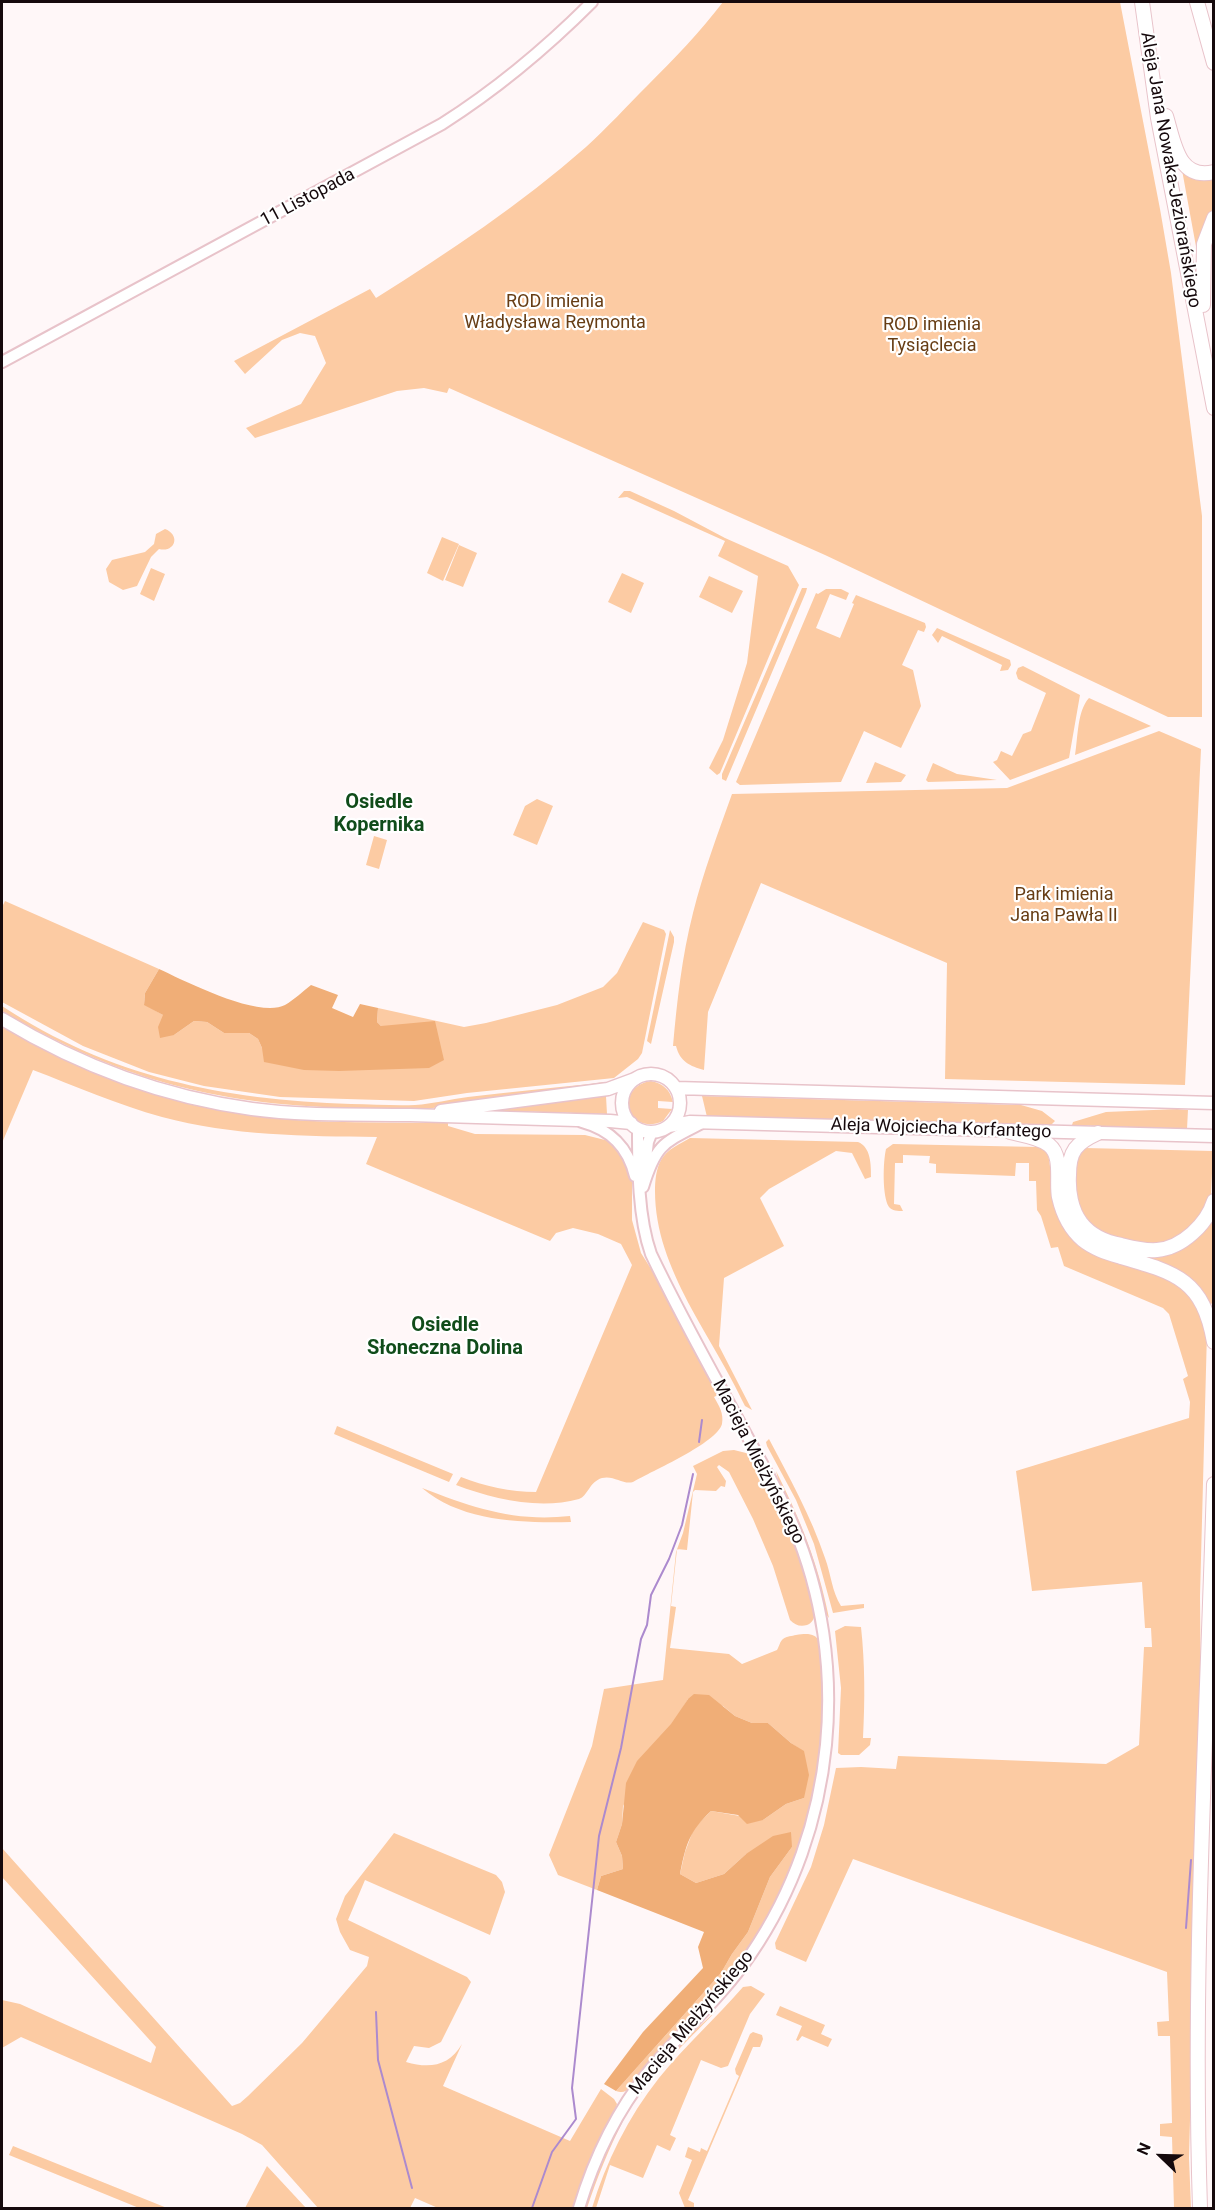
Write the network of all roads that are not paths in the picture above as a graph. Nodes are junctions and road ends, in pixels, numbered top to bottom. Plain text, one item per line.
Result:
1 (592, 2) edge
2 (1142, 2) edge
3 (1151, 2) edge
4 (1197, 2) edge
5 (1202, 2) edge
6 (1214, 50) edge
7 (1214, 63) edge
8 (1166, 116) junction
9 (1214, 172) edge
10 (1214, 218) edge
11 (1203, 305) junction
12 (1214, 360) edge
13 (2, 362) edge
14 (1214, 408) edge
15 (2, 1019) edge
16 (635, 1079) junction
17 (676, 1088) junction
18 (1214, 1103) edge
19 (411, 1115) junction
20 (574, 1120) junction
21 (702, 1123) junction
22 (634, 1126) junction
23 (669, 1126) junction
24 (652, 1132) junction
25 (1010, 1132) junction
26 (1098, 1133) junction
27 (1214, 1136) edge
28 (641, 1196) junction
29 (1214, 1201) edge
30 (1214, 1342) edge
31 (1214, 1484) edge
32 (1214, 1770) edge
33 (579, 2208) edge
34 (1200, 2208) edge
35 (1208, 2208) edge

1 - 13 street, 11 Listopada
2 - 14 main road, Aleja Jana Nowaka-Jeziorańskiego
3 - 8 main road, Aleja Jana Nowaka-Jeziorańskiego
4 - 7 main road
5 - 6 main road
8 - 9 main road
8 - 11 main road, Aleja Jana Nowaka-Jeziorańskiego
10 - 11 main road
11 - 12 main road, Aleja Jana Nowaka-Jeziorańskiego
15 - 19 main road
16 - 17 main road
16 - 19 main road
16 - 22 main road
17 - 18 main road, Aleja Wojciecha Korfantego
17 - 23 main road
19 - 20 main road
20 - 22 main road
20 - 28 street
21 - 23 main road, Aleja Wojciecha Korfantego
21 - 25 main road, Aleja Wojciecha Korfantego
21 - 28 street
22 - 24 main road
22 - 28 street, Macieja Mielżyńskiego
23 - 24 main road
24 - 28 street, Macieja Mielżyńskiego
25 - 26 main road, Aleja Wojciecha Korfantego
25 - 30 main road
26 - 27 main road, Aleja Wojciecha Korfantego
26 - 29 main road
28 - 33 street, Macieja Mielżyńskiego
31 - 34 main road
32 - 35 main road

